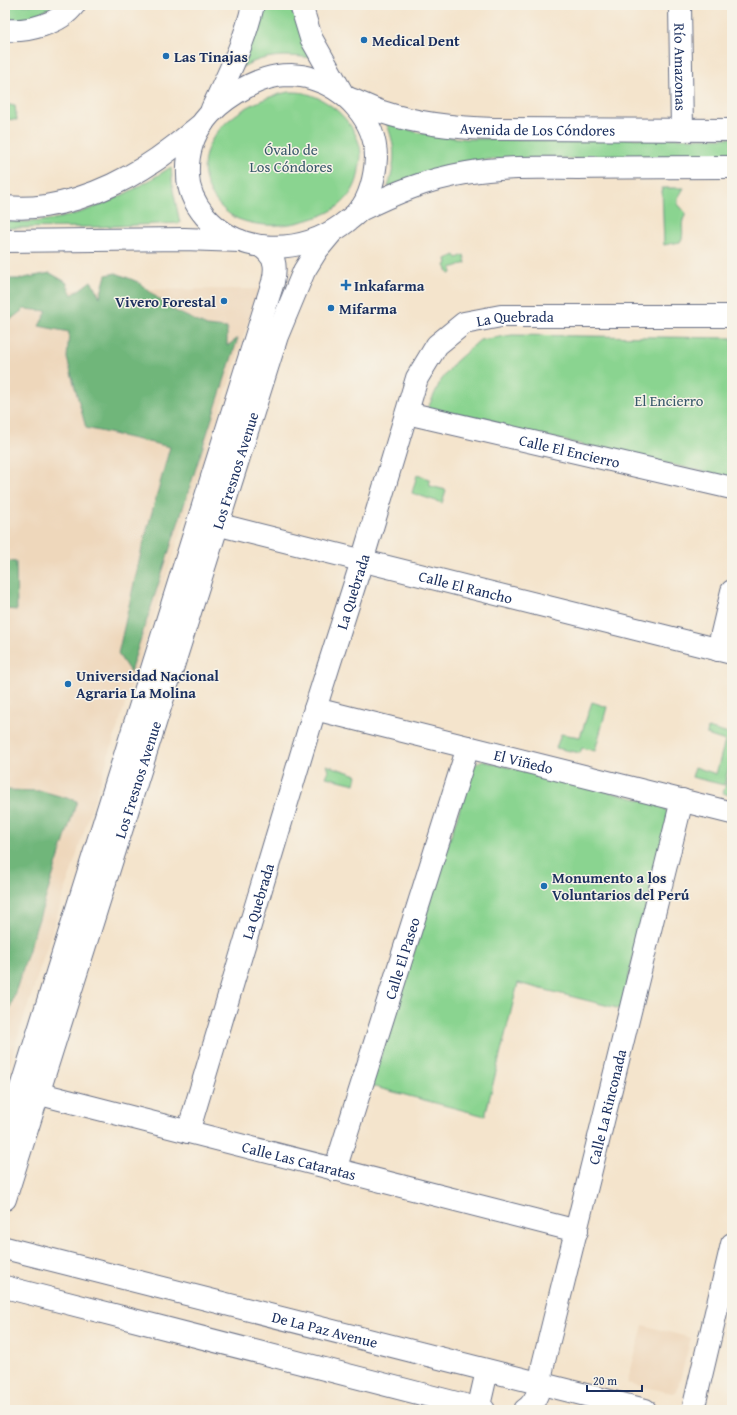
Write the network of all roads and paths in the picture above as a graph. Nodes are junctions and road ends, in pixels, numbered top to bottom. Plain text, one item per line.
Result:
1 (74, 5) edge
2 (253, 5) edge
3 (301, 5) edge
4 (680, 5) edge
5 (5, 30) edge
6 (345, 95) junction
7 (206, 119) junction
8 (682, 130) junction
9 (732, 130) edge
10 (732, 167) edge
11 (5, 207) edge
12 (358, 212) junction
13 (332, 232) junction
14 (5, 241) edge
15 (240, 241) junction
16 (261, 246) junction
17 (732, 316) edge
18 (407, 413) junction
19 (732, 488) edge
20 (209, 522) junction
21 (362, 561) junction
22 (732, 591) edge
23 (725, 651) edge
24 (315, 709) junction
25 (468, 747) junction
26 (682, 800) junction
27 (732, 813) edge
28 (30, 1092) junction
29 (188, 1132) junction
30 (5, 1139) edge
31 (335, 1170) junction
32 (5, 1199) edge
33 (577, 1231) junction
34 (732, 1244) edge
35 (5, 1248) edge
36 (729, 1267) edge
37 (5, 1287) edge
38 (487, 1371) junction
39 (540, 1384) junction
40 (480, 1410) edge
41 (525, 1410) edge
42 (645, 1410) edge
43 (693, 1410) edge

1 - 5 street
2 - 7 street
3 - 6 street
4 - 8 street, Río Amazonas
6 - 7 street
6 - 8 street, Avenida de Los Cóndores
6 - 12 street
7 - 11 street
7 - 15 street
8 - 9 street, Avenida de Los Cóndores
10 - 12 street
12 - 13 street
13 - 16 street
13 - 20 street, Los Fresnos Avenue
14 - 15 street
15 - 16 street
16 - 20 street, Los Fresnos Avenue
17 - 18 street, La Quebrada
18 - 19 street, Calle El Encierro
18 - 21 street, La Quebrada
20 - 21 street, Calle El Rancho
20 - 28 street, Los Fresnos Avenue
21 - 23 street, Calle El Rancho
21 - 24 street, La Quebrada
22 - 23 street
24 - 25 street, El Viñedo
24 - 29 street, La Quebrada
25 - 26 street, El Viñedo
25 - 31 street, Calle El Paseo
26 - 27 street, El Viñedo
26 - 33 street, Calle La Rinconada
28 - 29 street, Calle Las Cataratas
28 - 30 street, Los Fresnos Avenue
28 - 32 street, Los Fresnos Avenue
29 - 31 street, Calle Las Cataratas
31 - 33 street, Calle Las Cataratas
33 - 39 street, Calle La Rinconada
34 - 36 street
35 - 38 street, De La Paz Avenue
36 - 43 street
37 - 40 street
38 - 39 street, De La Paz Avenue
38 - 40 street
39 - 41 street, Calle La Rinconada
39 - 42 street, De La Paz Avenue

